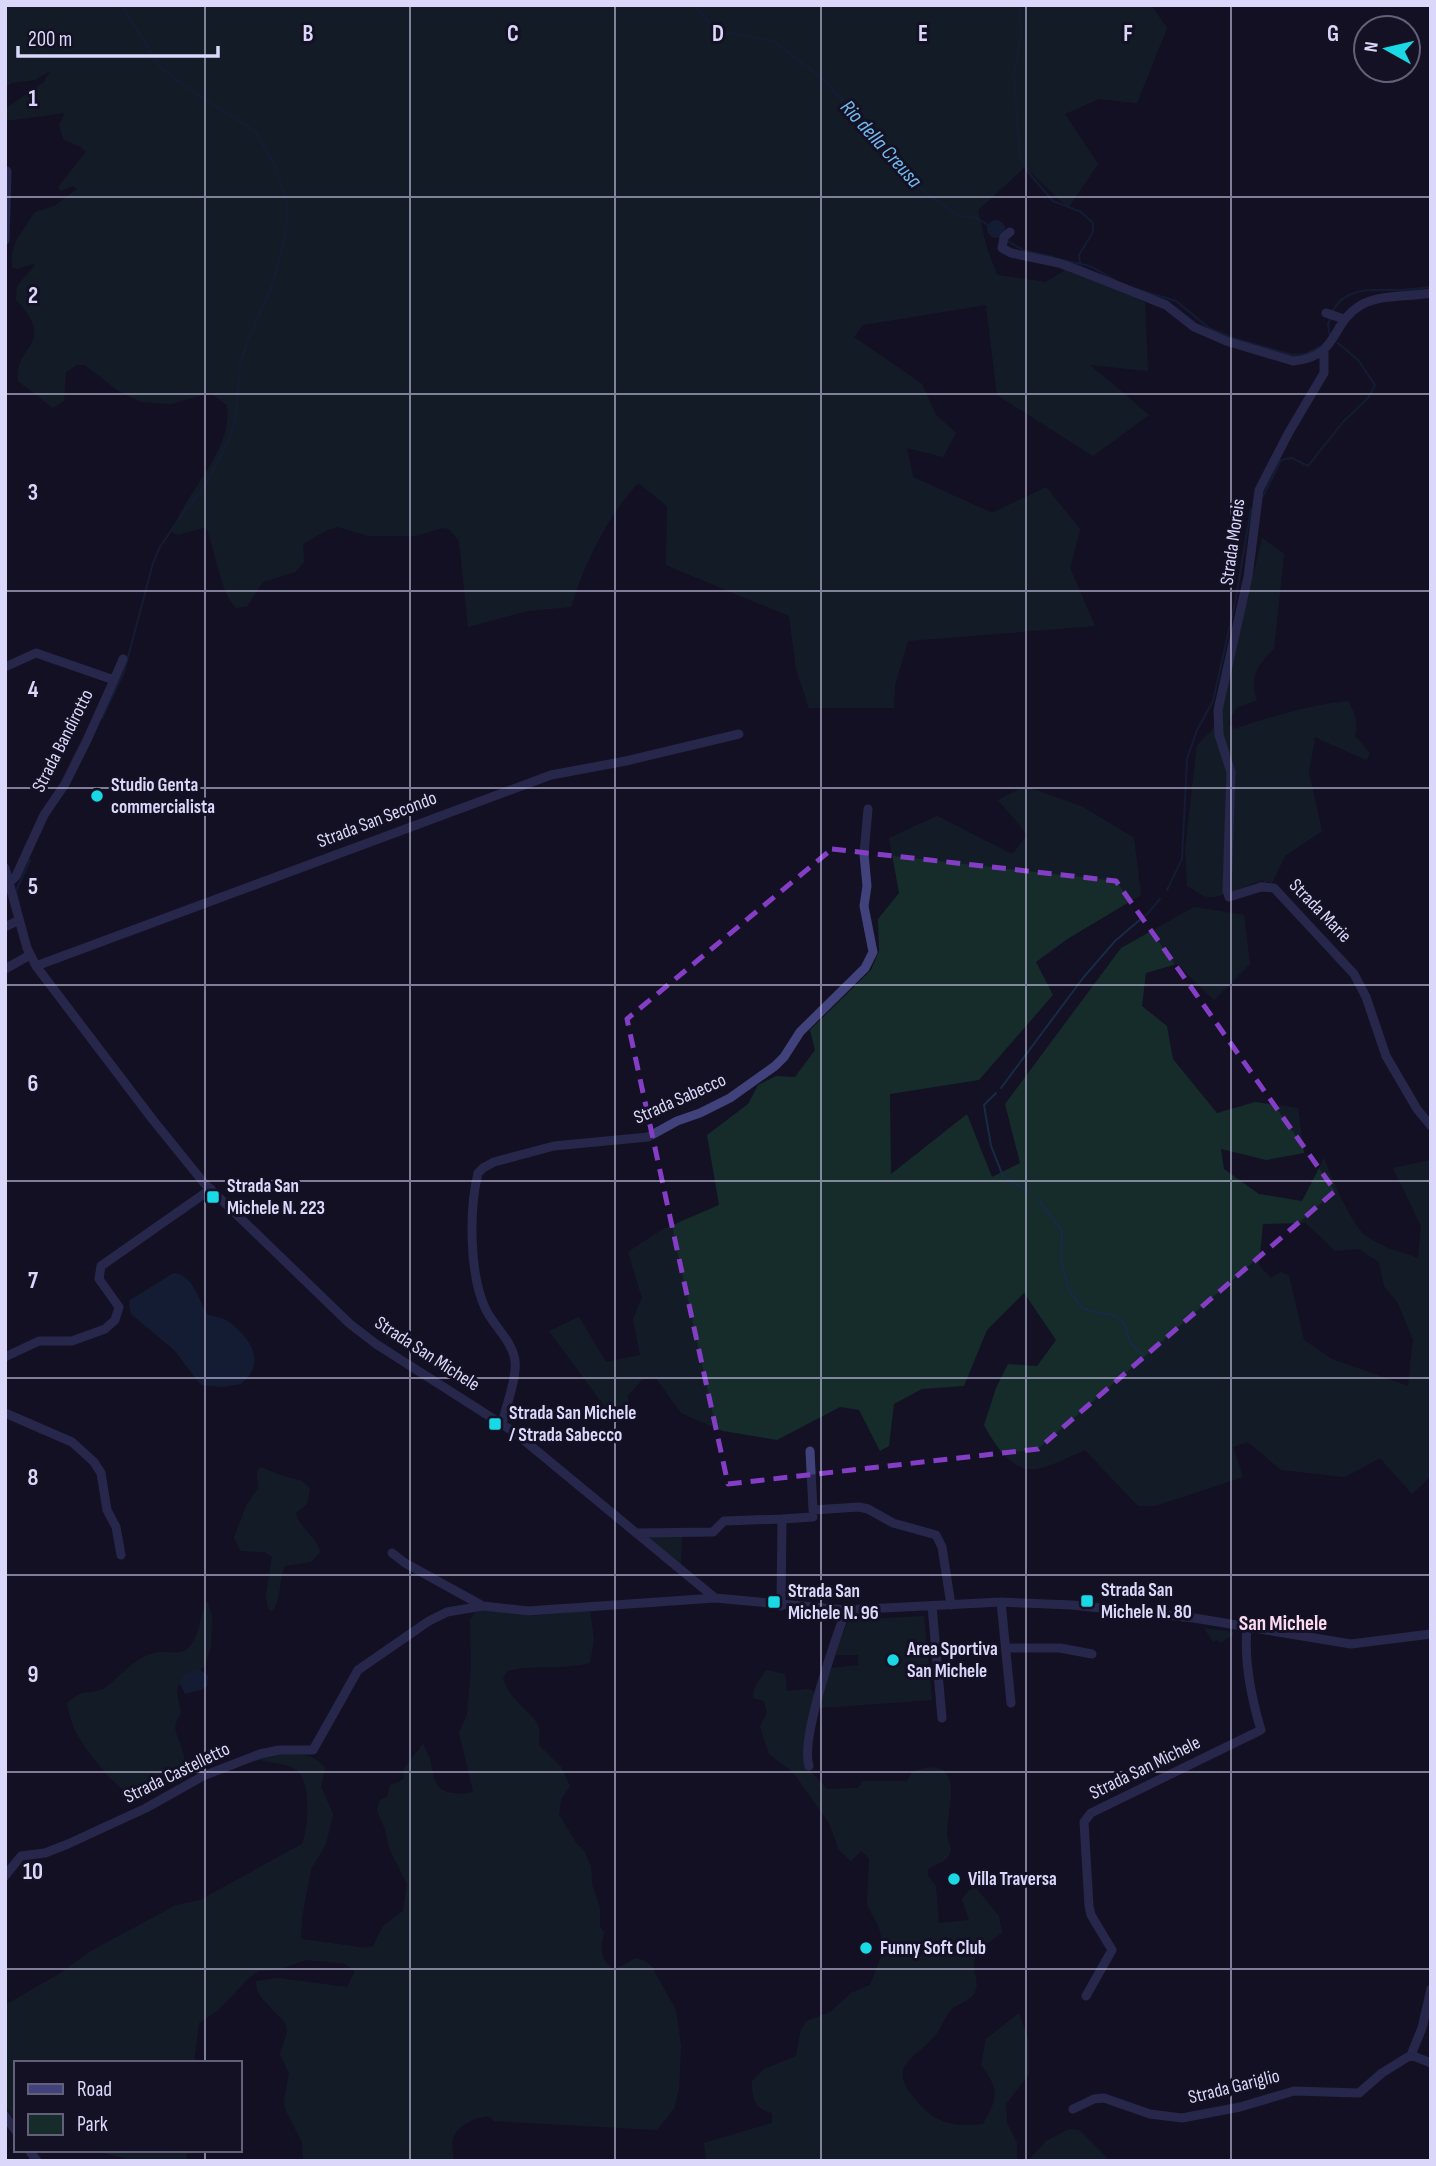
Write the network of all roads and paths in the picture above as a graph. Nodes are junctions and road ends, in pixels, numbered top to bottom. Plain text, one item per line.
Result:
1 (7, 171) dead end
2 (1010, 232) dead end
3 (5, 240) edge
4 (1431, 293) edge
5 (1324, 350) junction
6 (123, 659) dead end
7 (5, 667) edge
8 (1226, 671) joint
9 (114, 680) junction
10 (739, 734) dead end
11 (868, 809) dead end
12 (5, 868) edge
13 (9, 883) junction
14 (19, 920) junction
15 (5, 928) edge
16 (30, 955) junction
17 (36, 965) junction
18 (5, 969) edge
19 (1431, 1126) edge
20 (211, 1189) junction
21 (5, 1357) edge
22 (5, 1413) edge
23 (502, 1424) junction
24 (810, 1451) dead end
25 (813, 1517) dead end
26 (782, 1519) junction
27 (636, 1533) junction
28 (391, 1553) dead end
29 (121, 1555) dead end
30 (715, 1598) junction
31 (1001, 1602) junction
32 (951, 1605) junction
33 (483, 1606) junction
34 (780, 1606) junction
35 (932, 1606) junction
36 (846, 1611) junction
37 (1247, 1627) junction
38 (1431, 1634) edge
39 (1006, 1648) junction
40 (1092, 1654) dead end
41 (1011, 1703) dead end
42 (942, 1718) dead end
43 (809, 1766) dead end
44 (5, 1876) edge
45 (1431, 1989) edge
46 (1086, 1996) dead end
47 (1411, 2055) junction
48 (1431, 2063) edge
49 (1073, 2109) dead end

1 - 3 street
2 - 5 street
4 - 5 street
5 - 8 street, Strada Moreis
6 - 9 street
7 - 9 street, Strada Bandirotto
8 - 19 street, Strada Marie
9 - 13 street, Strada Bandirotto
10 - 17 street, Strada San Secondo
11 - 23 street, Strada Sabecco
12 - 13 street, Strada San Michele
13 - 14 street, Strada San Michele
14 - 15 street
14 - 16 street, Strada San Michele
16 - 17 street, Strada San Michele
16 - 18 street
17 - 20 street, Strada San Michele
20 - 21 street
20 - 23 street, Strada San Michele
22 - 29 street
23 - 27 street, Strada San Michele
24 - 32 street
25 - 26 street
26 - 27 street
26 - 34 street
27 - 30 street, Strada San Michele
28 - 33 street, Strada Castelletto
30 - 33 street, Strada Castelletto
30 - 34 street
31 - 32 street
31 - 37 street
31 - 39 street
32 - 35 street
33 - 44 street, Strada Castelletto
34 - 36 street
35 - 36 street
35 - 42 street
36 - 43 street
37 - 38 street
37 - 46 street, Strada San Michele
39 - 40 street
39 - 41 street
45 - 47 street
47 - 48 street
47 - 49 street, Strada Gariglio

